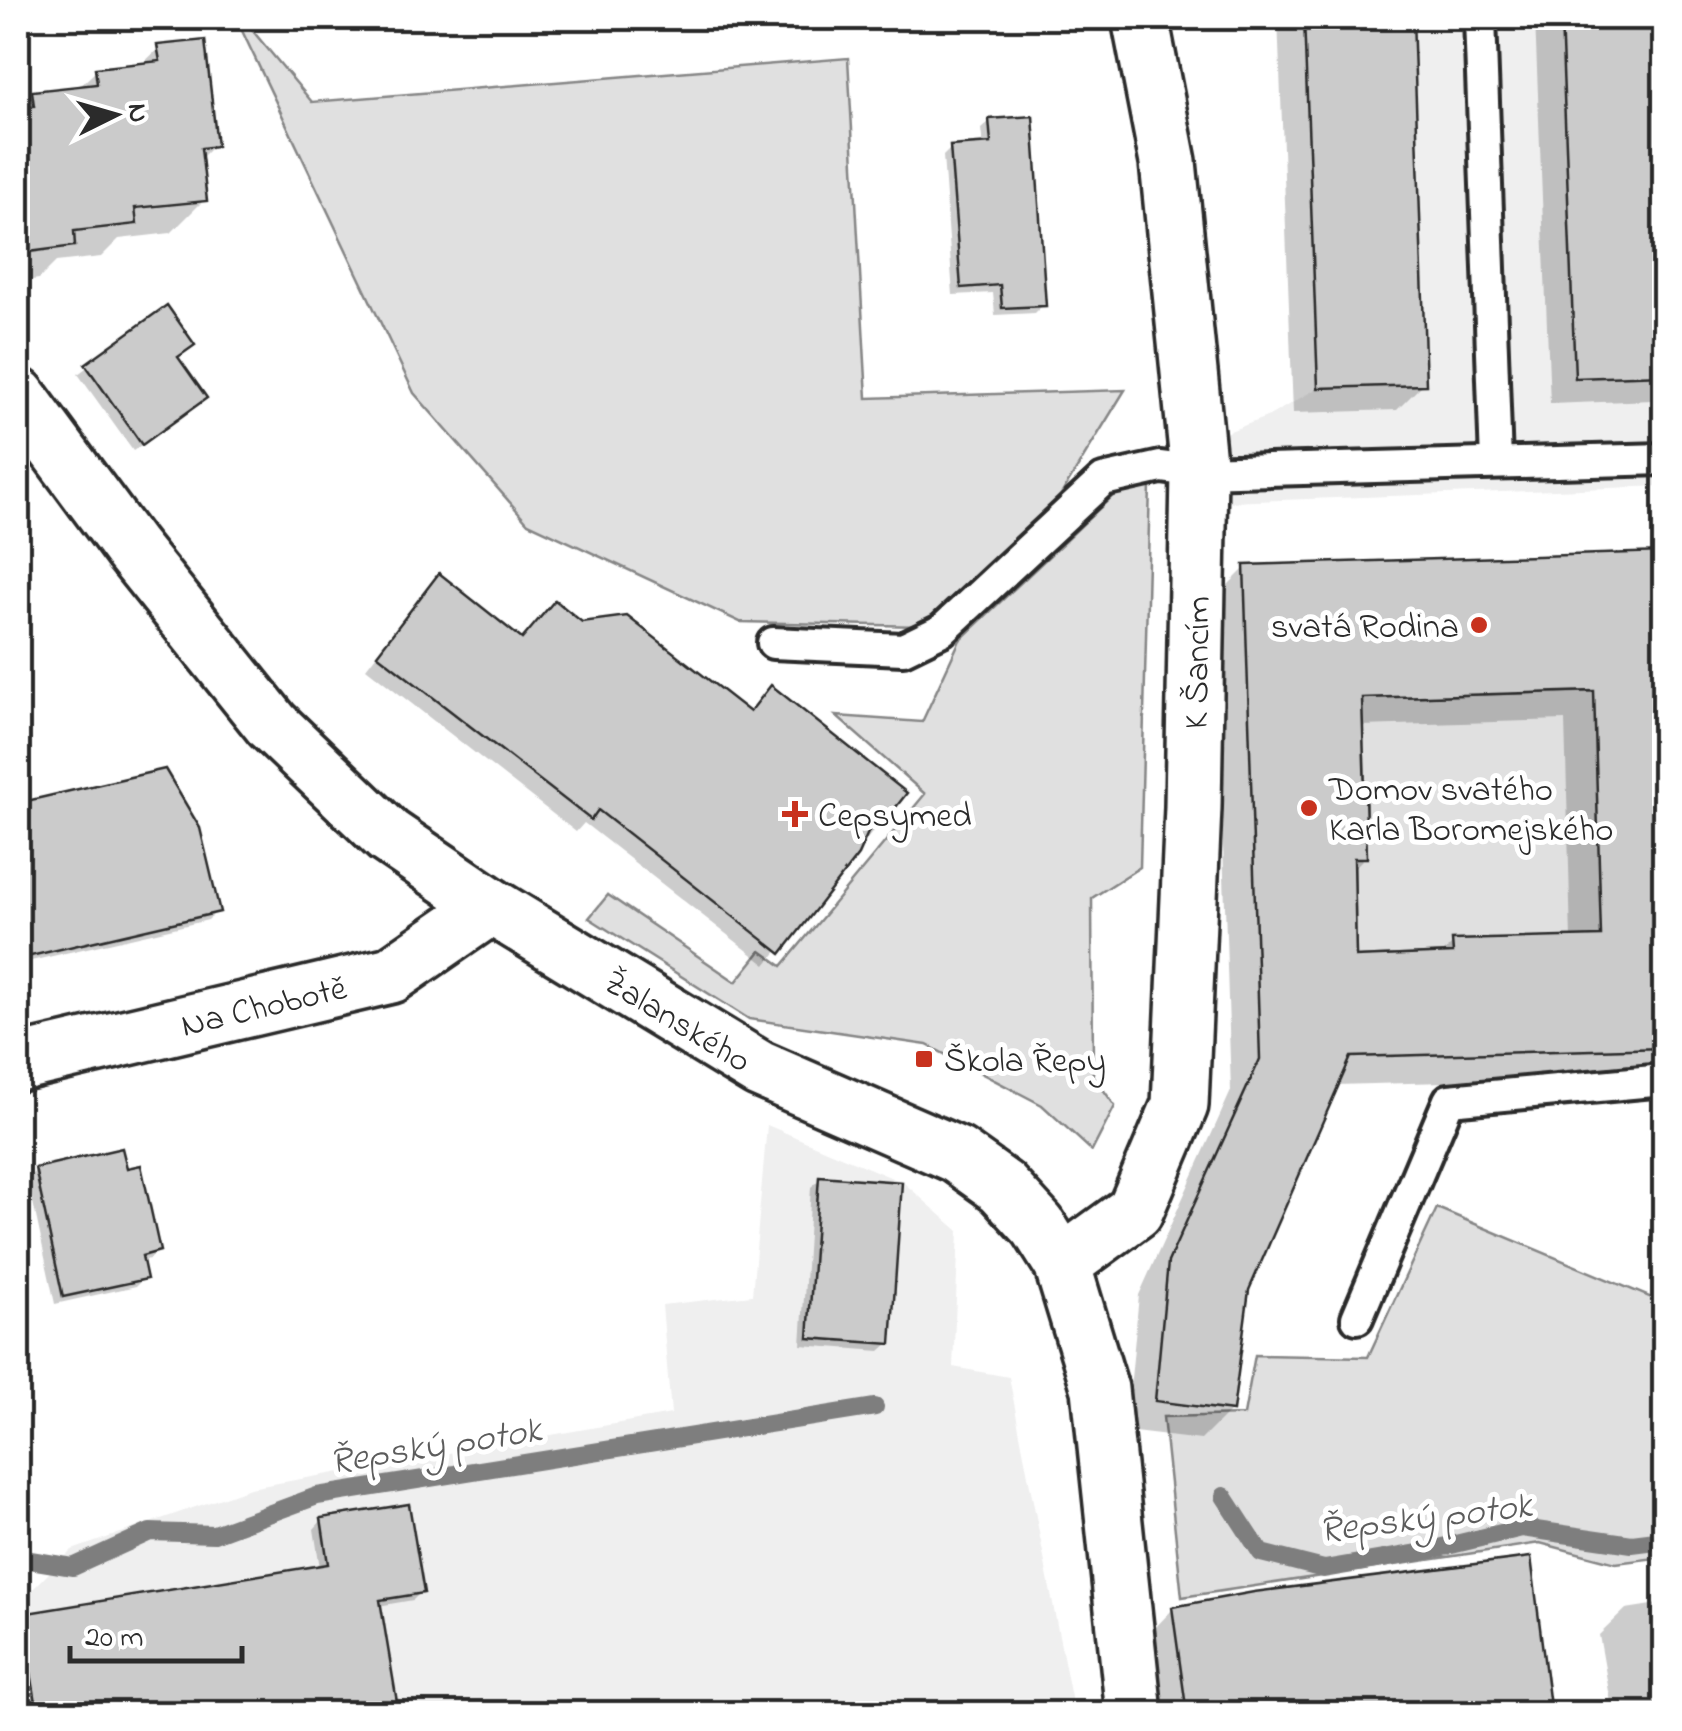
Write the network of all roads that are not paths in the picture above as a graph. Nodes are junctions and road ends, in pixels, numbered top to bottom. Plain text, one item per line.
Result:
1 (1140, 18) edge
2 (1480, 18) edge
3 (18, 396) edge
4 (1664, 459) edge
5 (1496, 464) junction
6 (1199, 472) junction
7 (773, 643) dead end
8 (490, 906) junction
9 (18, 1063) edge
10 (1664, 1080) edge
11 (1062, 1264) junction
12 (1357, 1318) dead end
13 (1134, 1714) edge

1 - 6 street, K Šancím
2 - 5 lane
3 - 8 street, Žalanského
4 - 5 lane
5 - 6 lane
6 - 7 lane
6 - 11 street, K Šancím
8 - 9 street, Na Chobotě
8 - 11 street, Žalanského
10 - 12 lane
11 - 13 street, Žalanského

